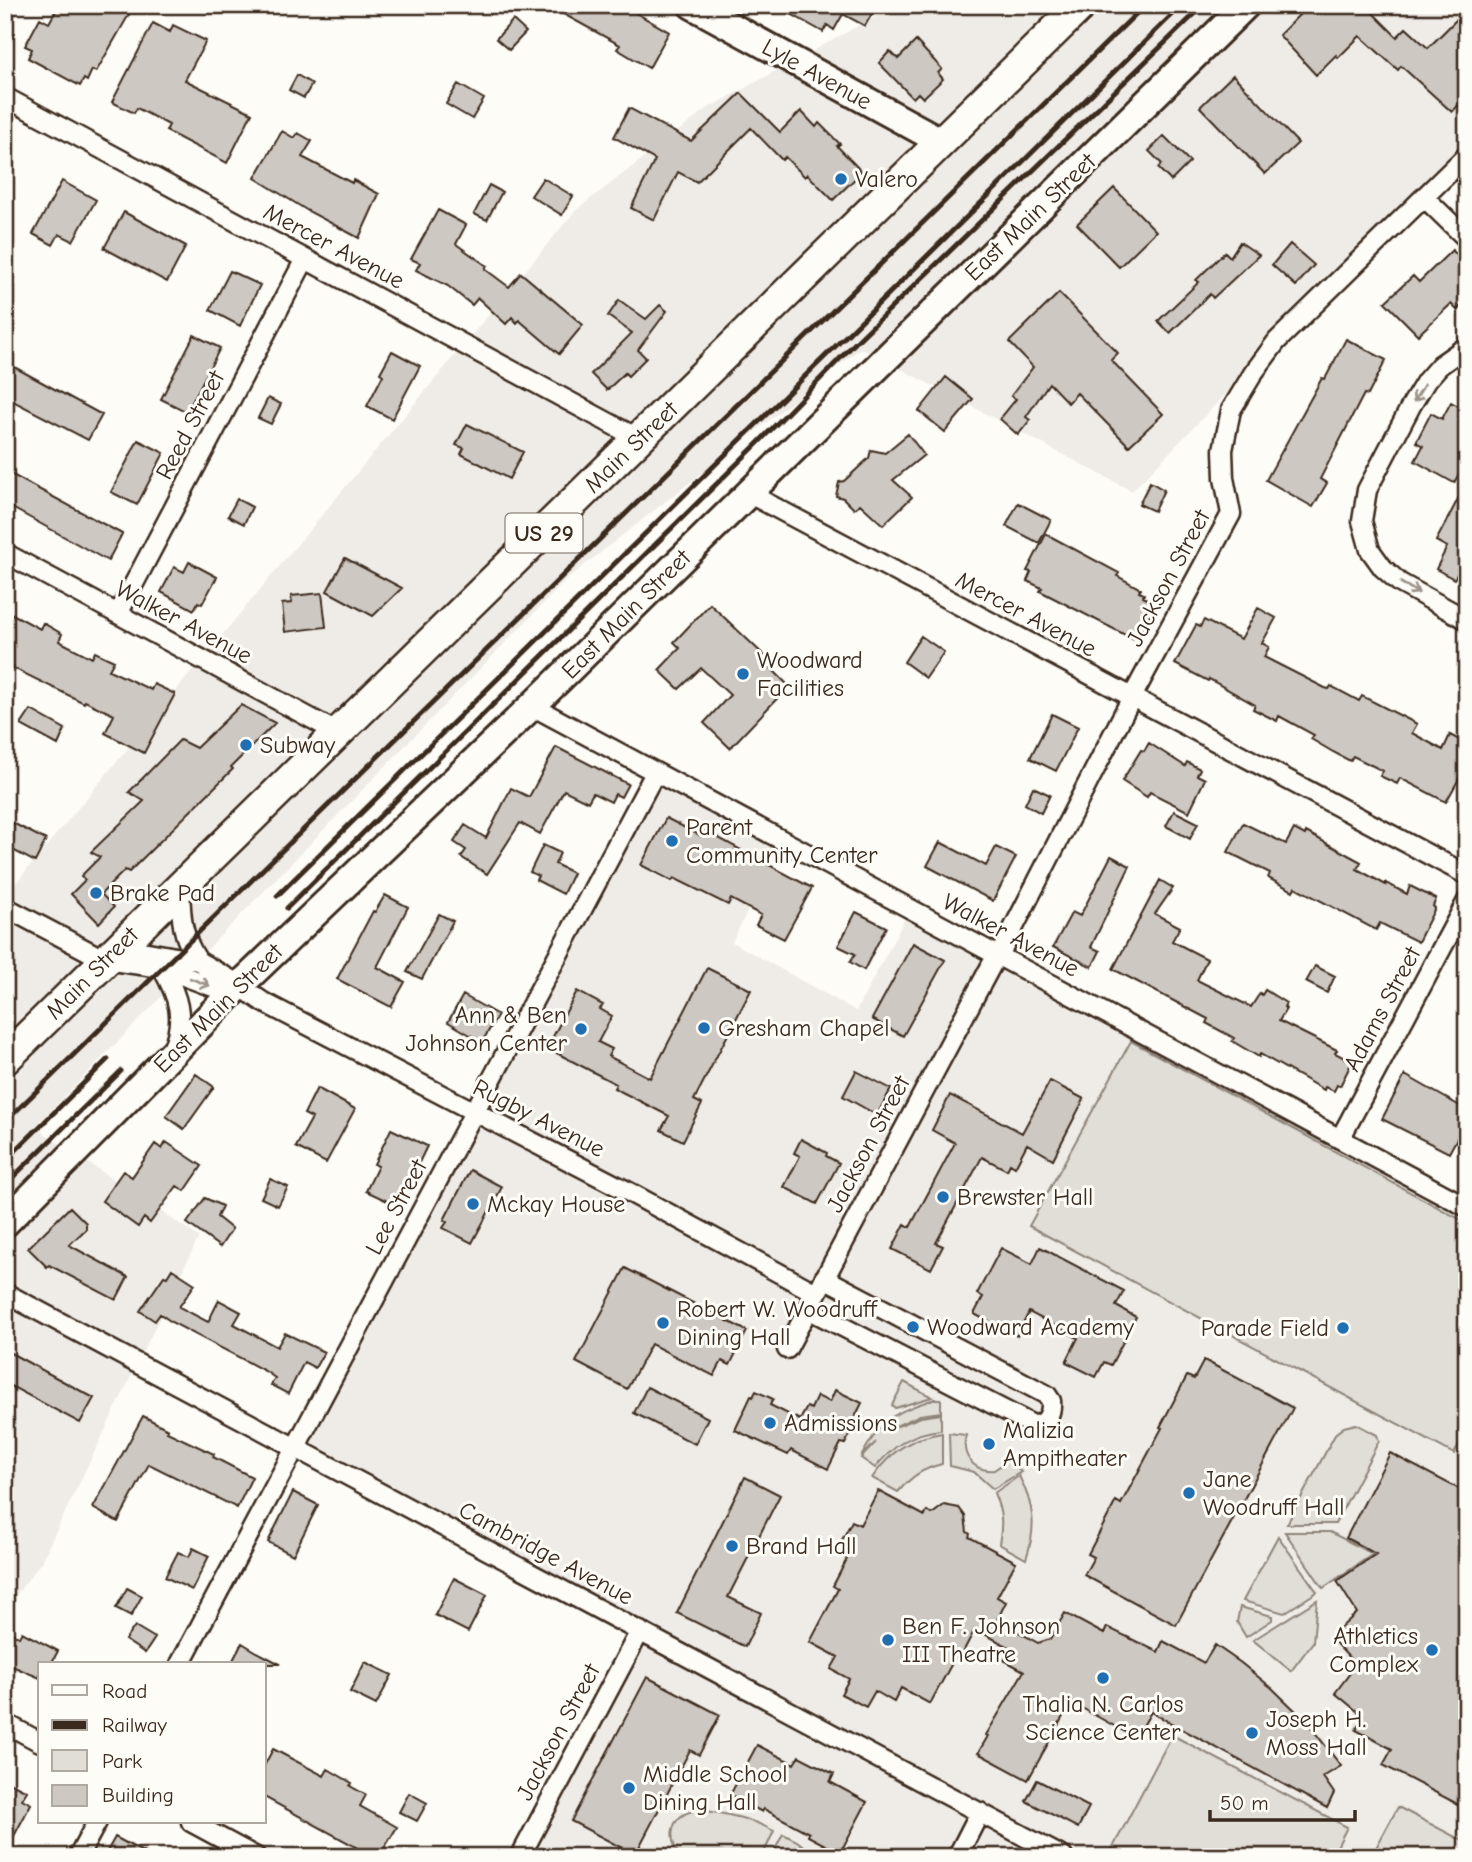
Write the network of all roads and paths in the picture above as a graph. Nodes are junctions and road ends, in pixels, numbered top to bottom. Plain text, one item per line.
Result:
1 (692, 5) edge
2 (1081, 5) edge
3 (1246, 5) edge
4 (5, 97) edge
5 (942, 142) junction
6 (1467, 155) edge
7 (1425, 198) junction
8 (1467, 239) edge
9 (305, 259) junction
10 (1467, 346) edge
11 (639, 439) junction
12 (748, 494) junction
13 (5, 553) edge
14 (118, 614) junction
15 (1467, 620) edge
16 (1131, 699) junction
17 (532, 706) junction
18 (340, 734) junction
19 (655, 773) junction
20 (1467, 875) edge
21 (180, 887) junction
22 (1467, 901) edge
23 (5, 907) edge
24 (996, 959) junction
25 (105, 960) junction
26 (198, 961) junction
27 (162, 968) junction
28 (239, 986) junction
29 (170, 1056) junction
30 (5, 1059) edge
31 (474, 1112) junction
32 (1340, 1139) junction
33 (1467, 1207) edge
34 (5, 1223) edge
35 (5, 1293) edge
36 (816, 1293) junction
37 (787, 1349) dead end
38 (296, 1448) junction
39 (640, 1631) junction
40 (181, 1662) edge
41 (5, 1723) edge
42 (38, 1741) edge
43 (980, 1812) junction
44 (96, 1824) edge
45 (195, 1824) edge
46 (78, 1857) edge
47 (256, 1857) edge
48 (520, 1857) edge
49 (957, 1857) edge
50 (1063, 1857) edge

1 - 5 street, Lyle Avenue
2 - 5 main road, Main Street / US 29
3 - 12 street, East Main Street
4 - 9 street, Mercer Avenue
5 - 11 main road, Main Street / US 29
6 - 7 street, Jackson Street
7 - 8 street
7 - 16 street, Jackson Street
9 - 11 street, Mercer Avenue
9 - 14 street, Reed Street
10 -> 15 street
11 - 18 main road, Main Street / US 29
12 - 16 street, Mercer Avenue
12 - 17 street, East Main Street
13 - 14 street, Walker Avenue
14 - 18 street, Walker Avenue
16 - 20 street, Mercer Avenue
16 - 24 street, Jackson Street
17 - 19 street, Walker Avenue
17 - 28 street, East Main Street
18 - 21 main road, Main Street / US 29
19 - 24 street, Walker Avenue
19 - 31 street, Lee Street
21 - 25 main road, Main Street / US 29
21 - 26 street
22 - 32 street, Adams Street
23 - 25 street, Rugby Avenue
24 - 32 street, Walker Avenue
24 - 36 street, Jackson Street
25 - 26 street, Rugby Avenue
25 - 27 street, Rugby Avenue
25 - 30 main road, Main Street / US 29
26 - 28 street, Rugby Avenue
27 -> 28 street, Rugby Avenue
27 - 29 street, Main Street
28 - 29 street, East Main Street
28 - 31 street, Rugby Avenue
29 - 34 street, East Main Street
31 - 36 street, Rugby Avenue
31 - 38 street, Lee Street
32 - 33 street, Walker Avenue
35 - 38 street, Cambridge Avenue
36 - 36 street
36 - 37 street, Jackson Street
38 - 39 street, Cambridge Avenue
38 - 40 street, Lee Street
39 - 43 street, Cambridge Avenue
39 - 48 street, Jackson Street
41 - 42 street
43 - 49 street
43 - 50 street, Cambridge Avenue
44 - 46 street
45 - 47 street

